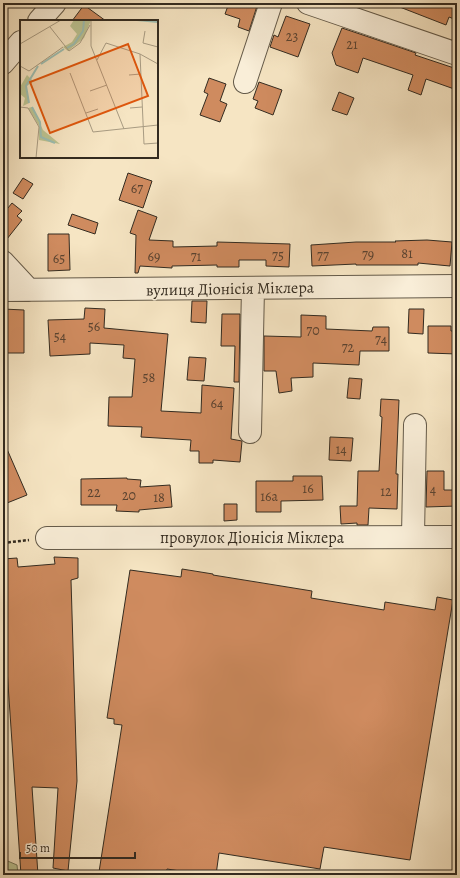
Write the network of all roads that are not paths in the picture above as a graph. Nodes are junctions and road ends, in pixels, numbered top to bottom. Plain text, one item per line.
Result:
1 (55, 3) edge
2 (271, 3) edge
3 (314, 4) edge
4 (40, 20) edge
5 (20, 43) edge
6 (457, 54) edge
7 (3, 63) edge
8 (245, 82) dead end
9 (3, 262) edge
10 (457, 286) edge
11 (253, 288) junction
12 (3, 290) edge
13 (29, 290) junction
14 (415, 425) dead end
15 (250, 432) dead end
16 (413, 536) junction
17 (457, 536) edge
18 (47, 538) road end

1 - 4 street
2 - 8 street
3 - 6 street
5 - 7 street
9 - 13 street
10 - 11 street, вулиця Діонісія Міклера
11 - 13 street, вулиця Діонісія Міклера
11 - 15 street
12 - 13 street, вулиця Діонісія Міклера
14 - 16 street
16 - 17 street, провулок Діонісія Міклера
16 - 18 street, провулок Діонісія Міклера

